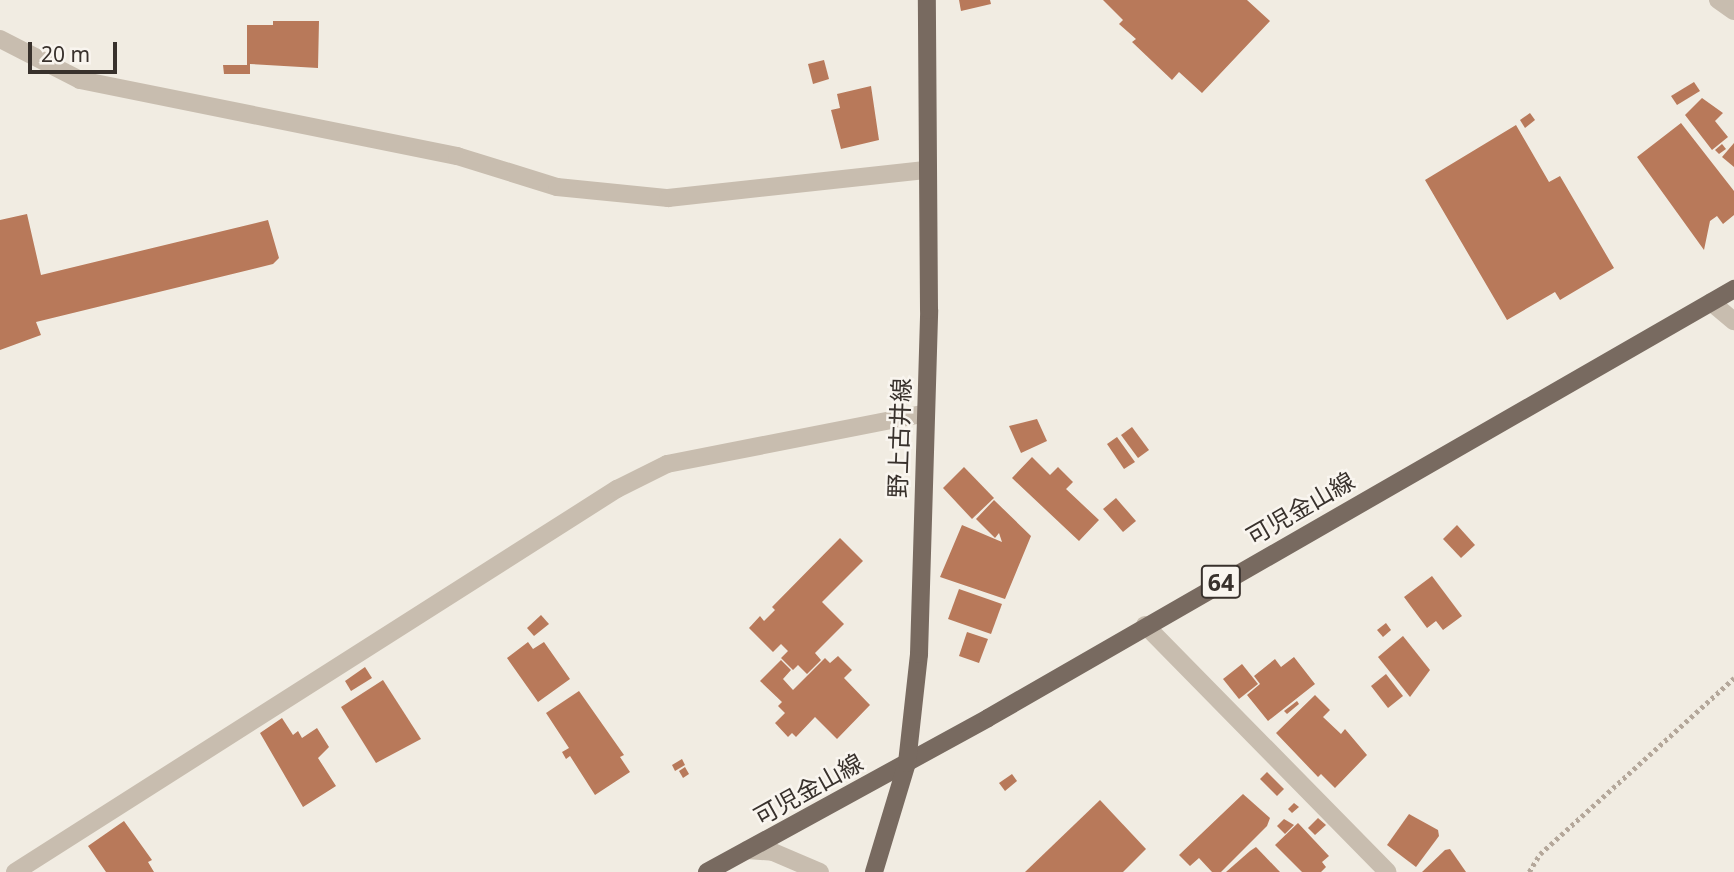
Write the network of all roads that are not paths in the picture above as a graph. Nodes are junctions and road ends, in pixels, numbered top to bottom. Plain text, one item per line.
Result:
1 (927, 0) edge
2 (1718, 0) edge
3 (1734, 11) edge
4 (0, 39) edge
5 (928, 170) junction
6 (1734, 289) edge
7 (1711, 302) junction
8 (1734, 321) edge
9 (923, 414) junction
10 (1145, 625) junction
11 (906, 763) junction
12 (747, 850) junction
13 (15, 872) edge
14 (706, 872) edge
15 (820, 872) edge
16 (874, 872) edge
17 (1388, 872) edge

1 - 5 main road, 野上古井線
2 - 3 street
4 - 5 street
5 - 9 main road, 野上古井線
6 - 7 main road, 可児金山線 / 64
7 - 8 street
7 - 10 main road, 可児金山線 / 64
9 - 11 main road, 野上古井線
9 - 13 street
10 - 11 main road, 可児金山線 / 64
10 - 17 street
11 - 12 main road, 可児金山線 / 64
11 - 16 main road, 野上古井線
12 - 14 main road, 可児金山線 / 64
12 - 15 street

